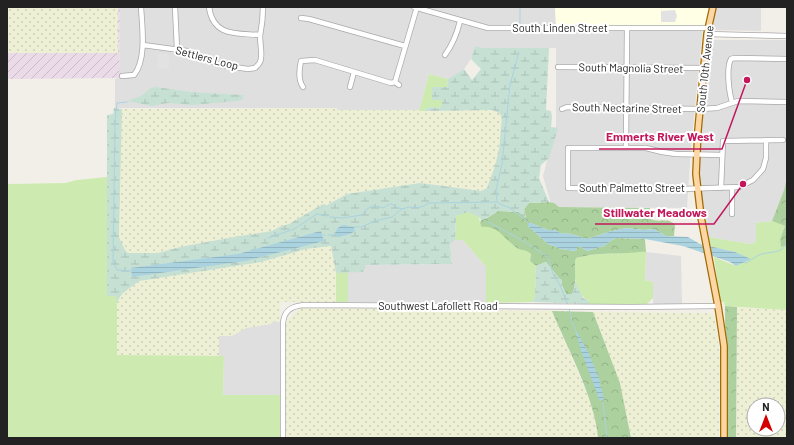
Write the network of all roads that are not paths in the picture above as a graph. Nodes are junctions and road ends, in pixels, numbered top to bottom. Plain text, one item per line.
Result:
1 (141, 7) edge
2 (175, 7) edge
3 (209, 7) edge
4 (262, 7) edge
5 (416, 7) edge
6 (713, 7) edge
7 (301, 18) dead end
8 (460, 21) junction
9 (627, 28) junction
10 (708, 31) junction
11 (260, 35) junction
12 (787, 36) edge
13 (143, 45) junction
14 (405, 46) junction
15 (177, 49) junction
16 (445, 55) dead end
17 (787, 59) edge
18 (558, 67) dead end
19 (627, 67) junction
20 (704, 68) junction
21 (354, 72) junction
22 (122, 76) dead end
23 (303, 87) dead end
24 (350, 87) dead end
25 (732, 102) junction
26 (787, 102) edge
27 (626, 108) junction
28 (562, 109) dead end
29 (700, 109) junction
30 (766, 140) junction
31 (783, 140) dead end
32 (626, 148) junction
33 (696, 155) junction
34 (722, 155) junction
35 (697, 188) junction
36 (721, 188) junction
37 (732, 188) junction
38 (732, 214) dead end
39 (718, 306) junction
40 (283, 438) edge
41 (724, 438) edge

1 - 13 street
2 - 15 street
3 - 11 street
4 - 11 street, Settlers Loop
5 - 8 street, South Linden Street
5 - 14 street
6 - 10 main road, South 10th Avenue
7 - 14 street
8 - 9 street, South Linden Street
8 - 16 street
9 - 10 street, South Linden Street
9 - 19 street
10 - 12 street, South Linden Street
10 - 20 main road, South 10th Avenue
11 - 15 street, Settlers Loop
13 - 15 street, Settlers Loop
13 - 22 street
14 - 21 street
17 - 25 street
18 - 19 street, South Magnolia Street
19 - 20 street, South Magnolia Street
19 - 27 street
20 - 29 main road, South 10th Avenue
21 - 23 street
21 - 24 street
25 - 26 street, South Nectarine Street
25 - 29 street, South Nectarine Street
27 - 28 street, South Nectarine Street
27 - 29 street, South Nectarine Street
27 - 32 street
29 - 33 main road, South 10th Avenue
30 - 31 street
30 - 34 street
30 - 37 street, South Palmetto Street
32 - 33 street
32 - 35 street, South Palmetto Street
33 - 34 street
33 - 35 main road, South 10th Avenue
34 - 36 street
35 - 36 street, South Palmetto Street
35 - 39 main road, South 10th Avenue
36 - 37 street, South Palmetto Street
37 - 38 street
39 - 40 street, Southwest Lafollett Road
39 - 41 main road, South 10th Avenue

